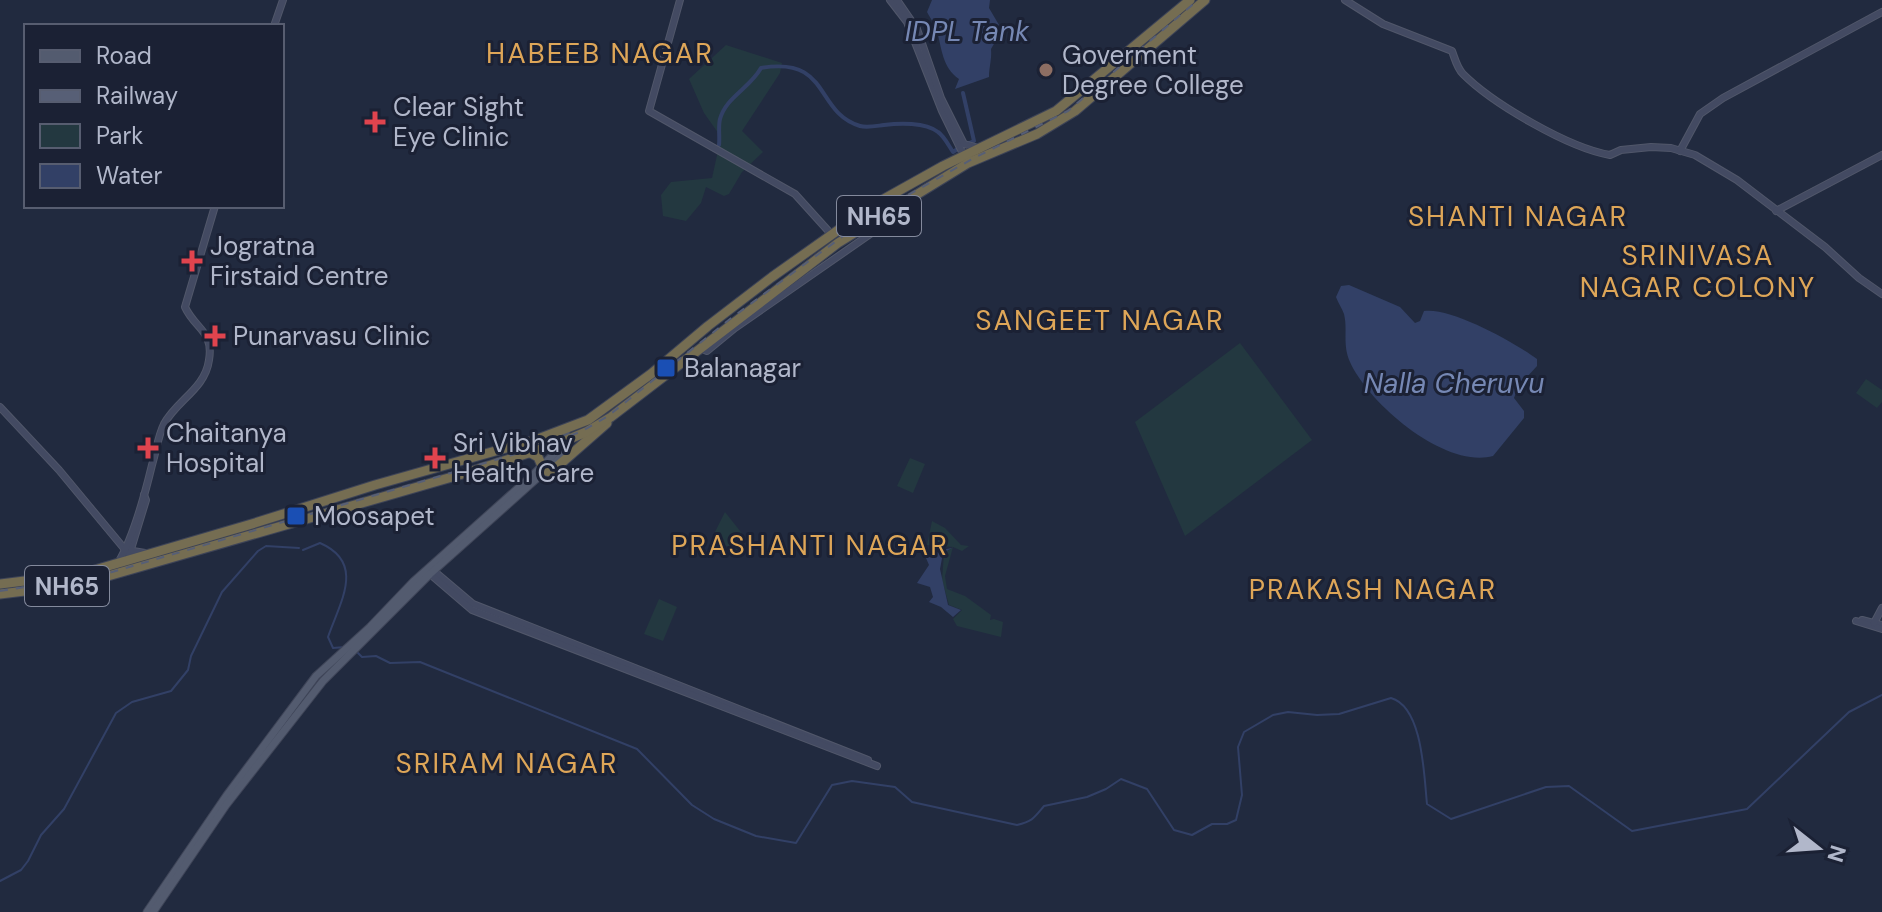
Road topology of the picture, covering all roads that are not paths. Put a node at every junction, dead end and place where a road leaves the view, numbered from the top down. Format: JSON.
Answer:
{"nodes":[{"id":1,"x":282,"y":0,"type":"edge"},
{"id":2,"x":680,"y":0,"type":"edge"},
{"id":3,"x":890,"y":0,"type":"edge"},
{"id":4,"x":897,"y":0,"type":"edge"},
{"id":5,"x":1190,"y":0,"type":"edge"},
{"id":6,"x":1205,"y":0,"type":"edge"},
{"id":7,"x":1345,"y":0,"type":"edge"},
{"id":8,"x":1882,"y":12,"type":"edge"},
{"id":9,"x":275,"y":24,"type":"edge"},
{"id":10,"x":1143,"y":46,"type":"junction"},
{"id":11,"x":954,"y":131,"type":"junction"},
{"id":12,"x":964,"y":151,"type":"junction"},
{"id":13,"x":1680,"y":151,"type":"junction"},
{"id":14,"x":1882,"y":155,"type":"edge"},
{"id":15,"x":909,"y":198,"type":"junction"},
{"id":16,"x":214,"y":208,"type":"edge"},
{"id":17,"x":1776,"y":211,"type":"junction"},
{"id":18,"x":832,"y":235,"type":"junction"},
{"id":19,"x":777,"y":273,"type":"junction"},
{"id":20,"x":784,"y":283,"type":"junction"},
{"id":21,"x":1882,"y":294,"type":"edge"},
{"id":22,"x":700,"y":348,"type":"junction"},
{"id":23,"x":0,"y":410,"type":"edge"},
{"id":24,"x":611,"y":417,"type":"junction"},
{"id":25,"x":563,"y":436,"type":"junction"},
{"id":26,"x":528,"y":452,"type":"junction"},
{"id":27,"x":451,"y":465,"type":"junction"},
{"id":28,"x":544,"y":468,"type":"junction"},
{"id":29,"x":454,"y":477,"type":"junction"},
{"id":30,"x":144,"y":495,"type":"junction"},
{"id":31,"x":172,"y":552,"type":"junction"},
{"id":32,"x":146,"y":554,"type":"junction"},
{"id":33,"x":125,"y":556,"type":"junction"},
{"id":34,"x":432,"y":572,"type":"junction"},
{"id":35,"x":0,"y":584,"type":"edge"},
{"id":36,"x":0,"y":594,"type":"edge"},
{"id":37,"x":1882,"y":608,"type":"edge"},
{"id":38,"x":1874,"y":623,"type":"junction"},
{"id":39,"x":1882,"y":627,"type":"edge"},
{"id":40,"x":357,"y":643,"type":"junction"},
{"id":41,"x":150,"y":912,"type":"edge"}],
"edges":[{"from":1,"to":9,"type":"street"},
{"from":2,"to":18,"type":"street"},
{"from":3,"to":11,"type":"street"},
{"from":4,"to":11,"type":"street"},
{"from":5,"to":10,"type":"highway","number":"NH65"},
{"from":6,"to":10,"type":"highway","number":"NH65"},
{"from":7,"to":13,"type":"street"},
{"from":8,"to":13,"type":"street"},
{"from":10,"to":12,"type":"highway","number":"NH65"},
{"from":10,"to":15,"type":"highway","number":"NH65"},
{"from":11,"to":12,"type":"street"},
{"from":12,"to":18,"type":"highway","number":"NH65"},
{"from":13,"to":17,"type":"street"},
{"from":14,"to":17,"type":"street"},
{"from":15,"to":20,"type":"highway","number":"NH65"},
{"from":15,"to":22,"type":"street"},
{"from":16,"to":30,"type":"street"},
{"from":17,"to":21,"type":"street"},
{"from":18,"to":19,"type":"highway","number":"NH65"},
{"from":19,"to":20,"type":"highway"},
{"from":19,"to":25,"type":"highway","number":"NH65"},
{"from":20,"to":22,"type":"highway","number":"NH65"},
{"from":22,"to":24,"type":"highway","number":"NH65"},
{"from":23,"to":33,"type":"street"},
{"from":24,"to":25,"type":"highway","number":"NH65"},
{"from":24,"to":28,"type":"highway"},
{"from":25,"to":26,"type":"highway","number":"NH65"},
{"from":25,"to":27,"type":"highway","number":"NH65"},
{"from":25,"to":28,"type":"main road"},
{"from":26,"to":28,"type":"highway"},
{"from":26,"to":29,"type":"highway","number":"NH65"},
{"from":27,"to":29,"type":"highway"},
{"from":27,"to":31,"type":"highway","number":"NH65"},
{"from":28,"to":34,"type":"main road"},
{"from":28,"to":40,"type":"main road"},
{"from":29,"to":31,"type":"highway","number":"NH65"},
{"from":30,"to":32,"type":"street"},
{"from":30,"to":33,"type":"street"},
{"from":31,"to":32,"type":"highway","number":"NH65"},
{"from":31,"to":33,"type":"highway","number":"NH65"},
{"from":32,"to":33,"type":"highway","number":"NH65"},
{"from":33,"to":35,"type":"highway","number":"NH65"},
{"from":33,"to":36,"type":"highway","number":"NH65"},
{"from":34,"to":34,"type":"street"},
{"from":34,"to":40,"type":"main road"},
{"from":37,"to":38,"type":"street"},
{"from":38,"to":39,"type":"street"},
{"from":38,"to":39,"type":"street"},
{"from":40,"to":41,"type":"main road"}]}
